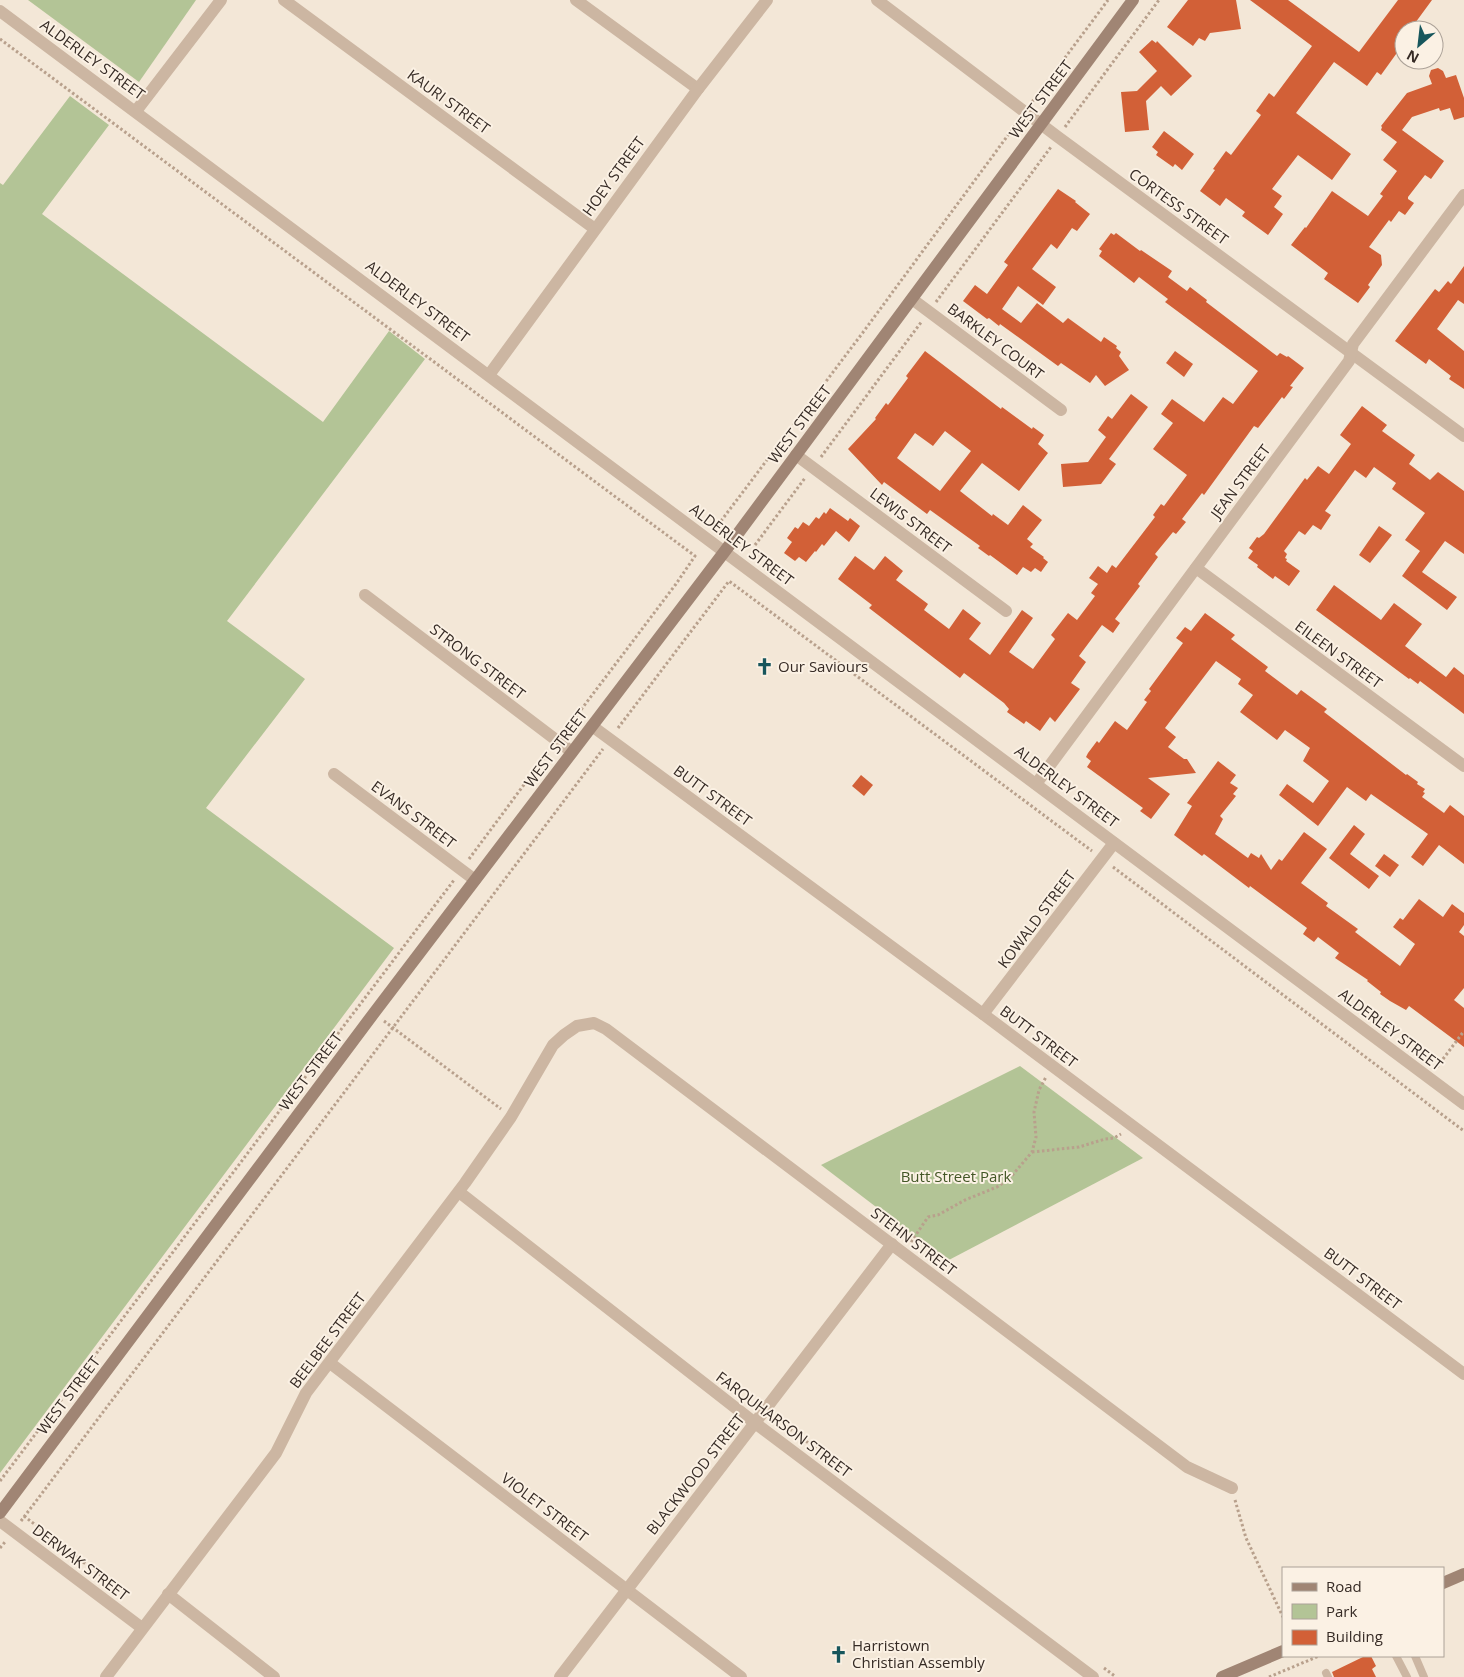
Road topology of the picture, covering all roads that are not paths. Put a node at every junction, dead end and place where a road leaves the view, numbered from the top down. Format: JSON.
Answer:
{"nodes":[{"id":1,"x":220,"y":0,"type":"edge"},
{"id":2,"x":284,"y":0,"type":"edge"},
{"id":3,"x":576,"y":0,"type":"edge"},
{"id":4,"x":767,"y":0,"type":"edge"},
{"id":5,"x":877,"y":0,"type":"edge"},
{"id":6,"x":1133,"y":0,"type":"edge"},
{"id":7,"x":0,"y":11,"type":"edge"},
{"id":8,"x":698,"y":89,"type":"junction"},
{"id":9,"x":136,"y":111,"type":"junction"},
{"id":10,"x":1041,"y":124,"type":"junction"},
{"id":11,"x":1464,"y":195,"type":"edge"},
{"id":12,"x":595,"y":229,"type":"junction"},
{"id":13,"x":912,"y":299,"type":"junction"},
{"id":14,"x":1351,"y":353,"type":"junction"},
{"id":15,"x":489,"y":375,"type":"junction"},
{"id":16,"x":1061,"y":410,"type":"dead end"},
{"id":17,"x":1464,"y":436,"type":"edge"},
{"id":18,"x":796,"y":455,"type":"junction"},
{"id":19,"x":725,"y":551,"type":"junction"},
{"id":20,"x":1196,"y":568,"type":"junction"},
{"id":21,"x":365,"y":595,"type":"dead end"},
{"id":22,"x":1006,"y":611,"type":"dead end"},
{"id":23,"x":592,"y":726,"type":"junction"},
{"id":24,"x":572,"y":752,"type":"junction"},
{"id":25,"x":1464,"y":766,"type":"edge"},
{"id":26,"x":334,"y":774,"type":"dead end"},
{"id":27,"x":1036,"y":784,"type":"junction"},
{"id":28,"x":1114,"y":843,"type":"junction"},
{"id":29,"x":475,"y":880,"type":"junction"},
{"id":30,"x":983,"y":1014,"type":"junction"},
{"id":31,"x":577,"y":1026,"type":"joint"},
{"id":32,"x":1464,"y":1104,"type":"edge"},
{"id":33,"x":459,"y":1192,"type":"junction"},
{"id":34,"x":892,"y":1244,"type":"junction"},
{"id":35,"x":330,"y":1363,"type":"junction"},
{"id":36,"x":1464,"y":1374,"type":"edge"},
{"id":37,"x":755,"y":1423,"type":"junction"},
{"id":38,"x":1232,"y":1488,"type":"road end"},
{"id":39,"x":0,"y":1513,"type":"edge"},
{"id":40,"x":0,"y":1522,"type":"edge"},
{"id":41,"x":1464,"y":1574,"type":"edge"},
{"id":42,"x":1444,"y":1583,"type":"edge"},
{"id":43,"x":626,"y":1590,"type":"junction"},
{"id":44,"x":168,"y":1594,"type":"junction"},
{"id":45,"x":142,"y":1628,"type":"junction"},
{"id":46,"x":1282,"y":1651,"type":"edge"},
{"id":47,"x":1397,"y":1657,"type":"edge"},
{"id":48,"x":1415,"y":1657,"type":"edge"},
{"id":49,"x":106,"y":1677,"type":"edge"},
{"id":50,"x":274,"y":1677,"type":"edge"},
{"id":51,"x":560,"y":1677,"type":"edge"},
{"id":52,"x":741,"y":1677,"type":"edge"},
{"id":53,"x":1093,"y":1677,"type":"edge"},
{"id":54,"x":1222,"y":1677,"type":"edge"},
{"id":55,"x":1407,"y":1677,"type":"edge"},
{"id":56,"x":1424,"y":1677,"type":"edge"}],
"edges":[{"from":1,"to":9,"type":"street"},
{"from":2,"to":12,"type":"street","name":"KAURI STREET"},
{"from":3,"to":8,"type":"street"},
{"from":4,"to":8,"type":"street","name":"HOEY STREET"},
{"from":5,"to":10,"type":"street","name":"CORTESS STREET"},
{"from":6,"to":10,"type":"main road","name":"WEST STREET"},
{"from":7,"to":9,"type":"street","name":"ALDERLEY STREET"},
{"from":8,"to":12,"type":"street","name":"HOEY STREET"},
{"from":9,"to":15,"type":"street","name":"ALDERLEY STREET"},
{"from":10,"to":13,"type":"main road","name":"WEST STREET"},
{"from":10,"to":14,"type":"street","name":"CORTESS STREET"},
{"from":11,"to":14,"type":"street","name":"JEAN STREET"},
{"from":12,"to":15,"type":"street","name":"HOEY STREET"},
{"from":13,"to":16,"type":"street","name":"BARKLEY COURT"},
{"from":13,"to":18,"type":"main road","name":"WEST STREET"},
{"from":14,"to":17,"type":"street","name":"CORTESS STREET"},
{"from":14,"to":20,"type":"street","name":"JEAN STREET"},
{"from":15,"to":19,"type":"street","name":"ALDERLEY STREET"},
{"from":18,"to":19,"type":"main road","name":"WEST STREET"},
{"from":18,"to":22,"type":"street","name":"LEWIS STREET"},
{"from":19,"to":23,"type":"main road","name":"WEST STREET"},
{"from":19,"to":27,"type":"street","name":"ALDERLEY STREET"},
{"from":20,"to":25,"type":"street","name":"EILEEN STREET"},
{"from":20,"to":27,"type":"street","name":"JEAN STREET"},
{"from":21,"to":24,"type":"street","name":"STRONG STREET"},
{"from":23,"to":24,"type":"main road","name":"WEST STREET"},
{"from":23,"to":30,"type":"street","name":"BUTT STREET"},
{"from":24,"to":29,"type":"main road","name":"WEST STREET"},
{"from":26,"to":29,"type":"street","name":"EVANS STREET"},
{"from":27,"to":28,"type":"street","name":"ALDERLEY STREET"},
{"from":28,"to":30,"type":"street","name":"KOWALD STREET"},
{"from":28,"to":32,"type":"street","name":"ALDERLEY STREET"},
{"from":29,"to":39,"type":"main road","name":"WEST STREET"},
{"from":30,"to":36,"type":"street","name":"BUTT STREET"},
{"from":31,"to":33,"type":"street","name":"BEELBEE STREET"},
{"from":31,"to":34,"type":"street","name":"STEHN STREET"},
{"from":33,"to":35,"type":"street","name":"BEELBEE STREET"},
{"from":33,"to":37,"type":"street","name":"FARQUHARSON STREET"},
{"from":34,"to":37,"type":"street","name":"BLACKWOOD STREET"},
{"from":34,"to":38,"type":"street","name":"STEHN STREET"},
{"from":35,"to":43,"type":"street","name":"VIOLET STREET"},
{"from":35,"to":44,"type":"street","name":"BEELBEE STREET"},
{"from":37,"to":43,"type":"street","name":"BLACKWOOD STREET"},
{"from":37,"to":53,"type":"street","name":"FARQUHARSON STREET"},
{"from":40,"to":45,"type":"street","name":"DERWAK STREET"},
{"from":41,"to":42,"type":"main road"},
{"from":43,"to":51,"type":"street","name":"BLACKWOOD STREET"},
{"from":43,"to":52,"type":"street","name":"VIOLET STREET"},
{"from":44,"to":45,"type":"street","name":"BEELBEE STREET"},
{"from":44,"to":50,"type":"street"},
{"from":45,"to":49,"type":"street","name":"BEELBEE STREET"},
{"from":46,"to":54,"type":"main road"},
{"from":47,"to":55,"type":"lane"},
{"from":48,"to":56,"type":"lane"}]}
